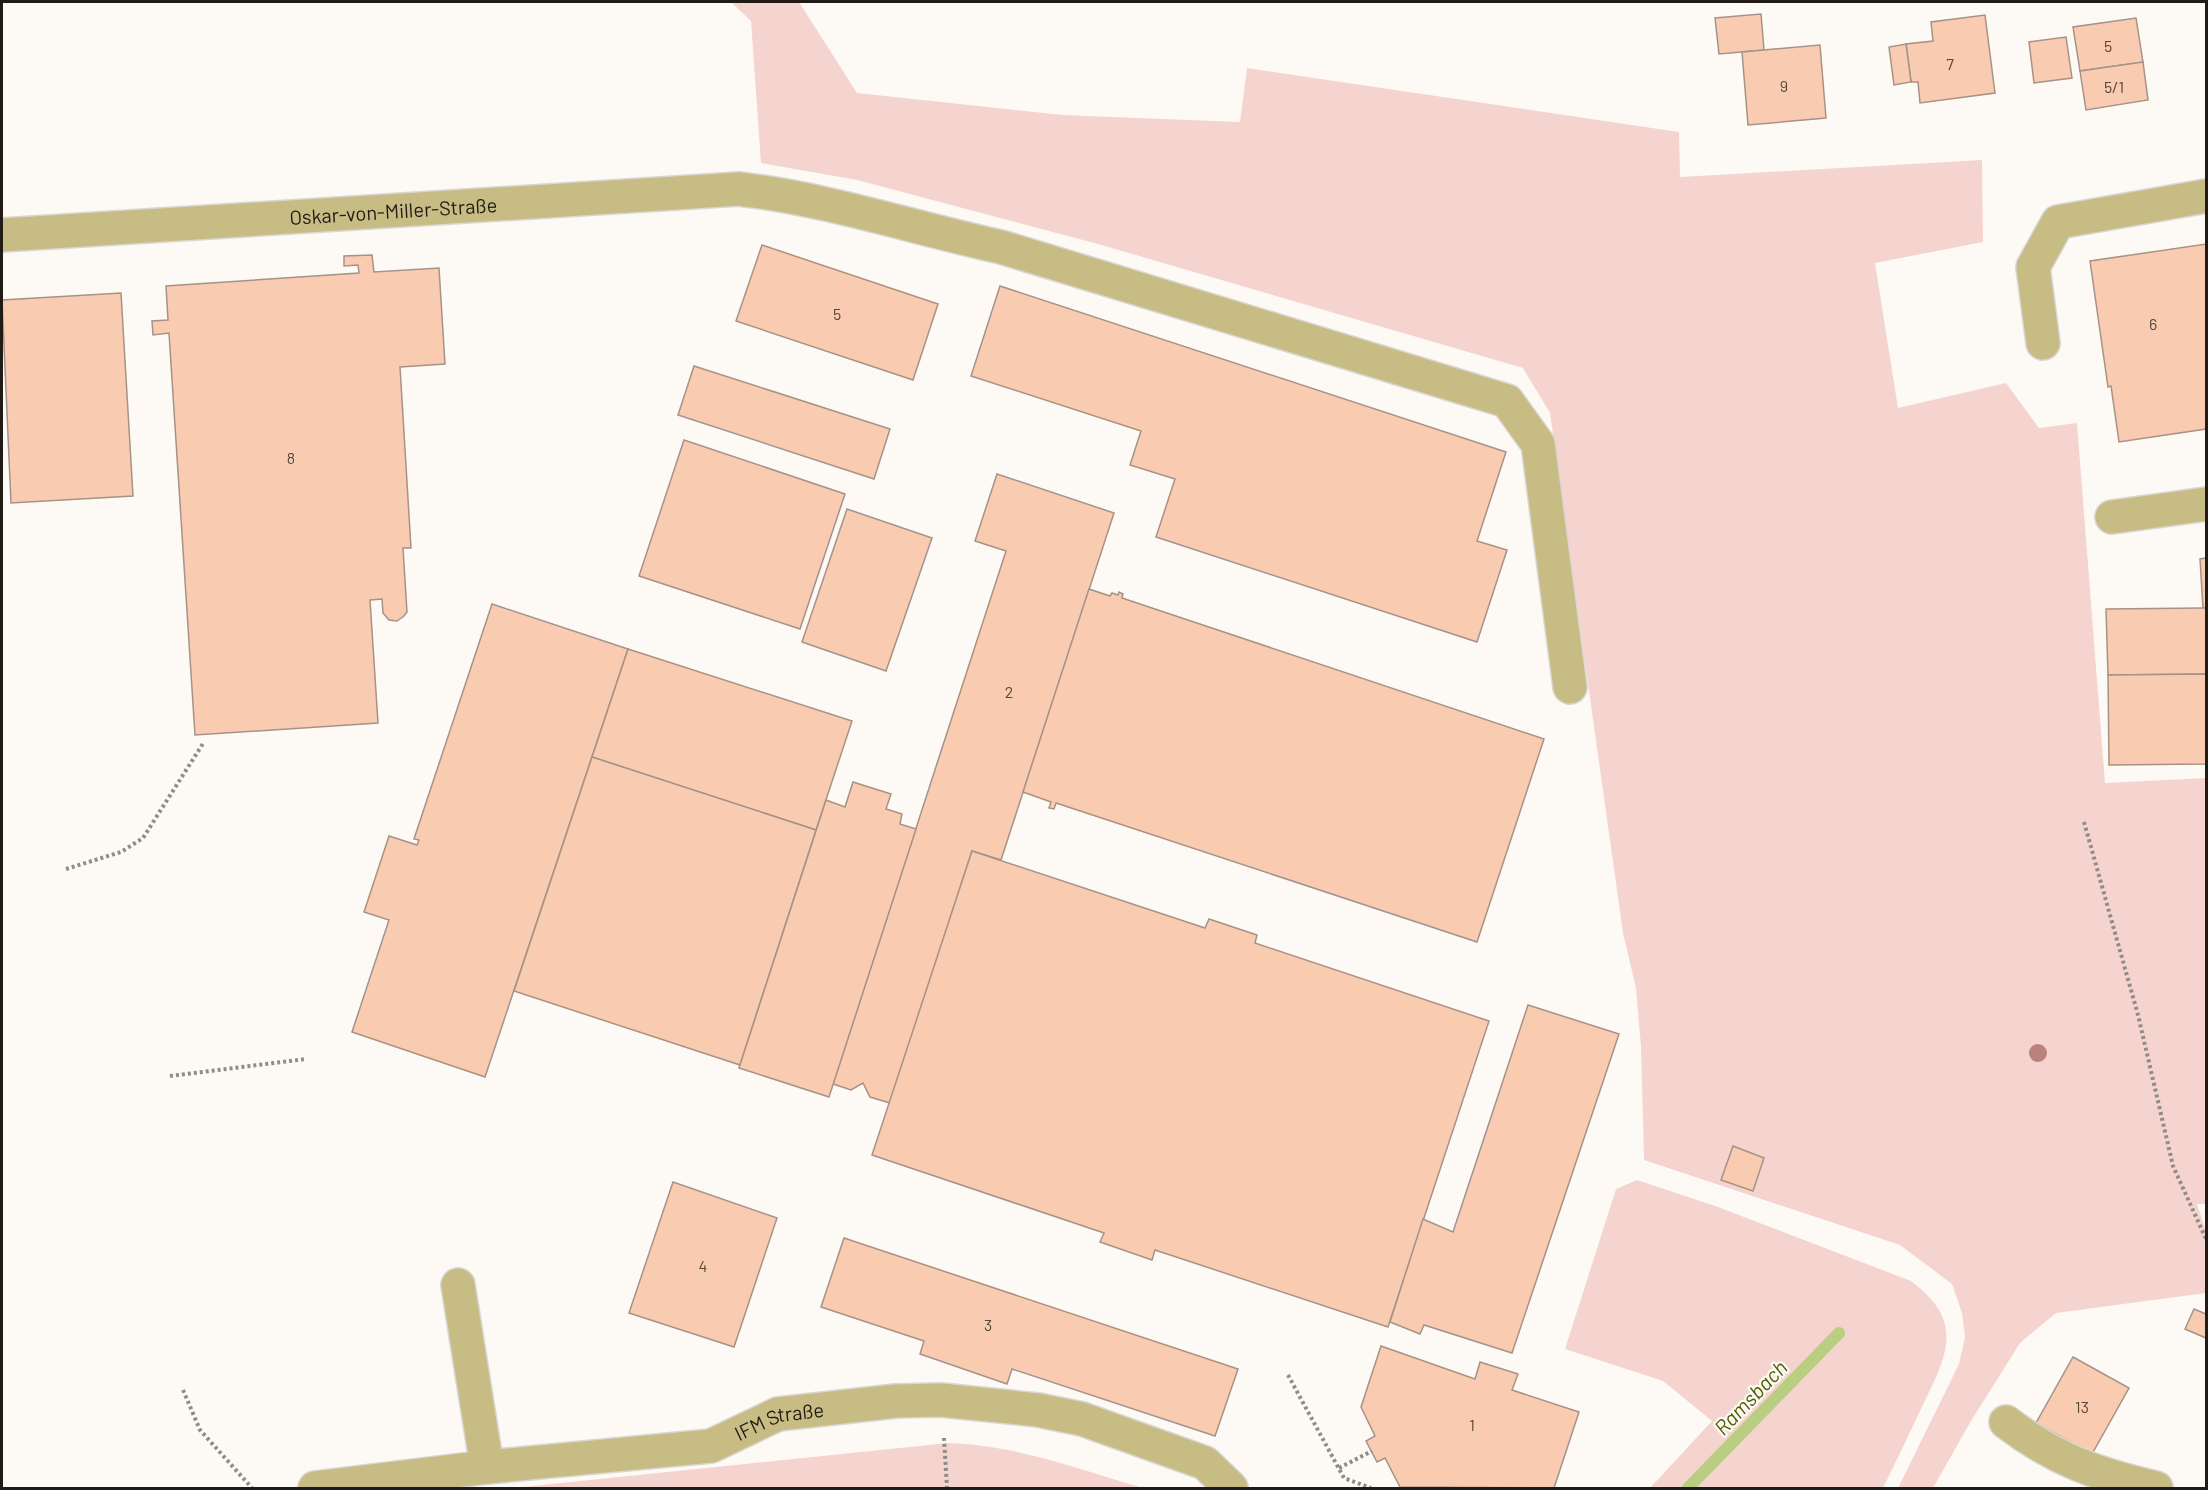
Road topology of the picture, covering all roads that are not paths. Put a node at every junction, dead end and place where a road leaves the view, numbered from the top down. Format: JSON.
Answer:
{"nodes":[{"id":1,"x":2206,"y":196,"type":"edge"},
{"id":2,"x":2,"y":235,"type":"edge"},
{"id":3,"x":2043,"y":344,"type":"dead end"},
{"id":4,"x":2206,"y":504,"type":"edge"},
{"id":5,"x":2112,"y":518,"type":"dead end"},
{"id":6,"x":1570,"y":687,"type":"dead end"},
{"id":7,"x":458,"y":1285,"type":"dead end"},
{"id":8,"x":2006,"y":1422,"type":"dead end"},
{"id":9,"x":487,"y":1467,"type":"junction"},
{"id":10,"x":315,"y":1488,"type":"edge"},
{"id":11,"x":1231,"y":1488,"type":"edge"},
{"id":12,"x":2156,"y":1488,"type":"edge"}],
"edges":[{"from":1,"to":3,"type":"street"},
{"from":2,"to":6,"type":"street","name":"Oskar-von-Miller-Straße"},
{"from":4,"to":5,"type":"street"},
{"from":7,"to":9,"type":"street"},
{"from":8,"to":12,"type":"street"},
{"from":9,"to":10,"type":"street","name":"IFM Straße"},
{"from":9,"to":11,"type":"street","name":"IFM Straße"}]}
